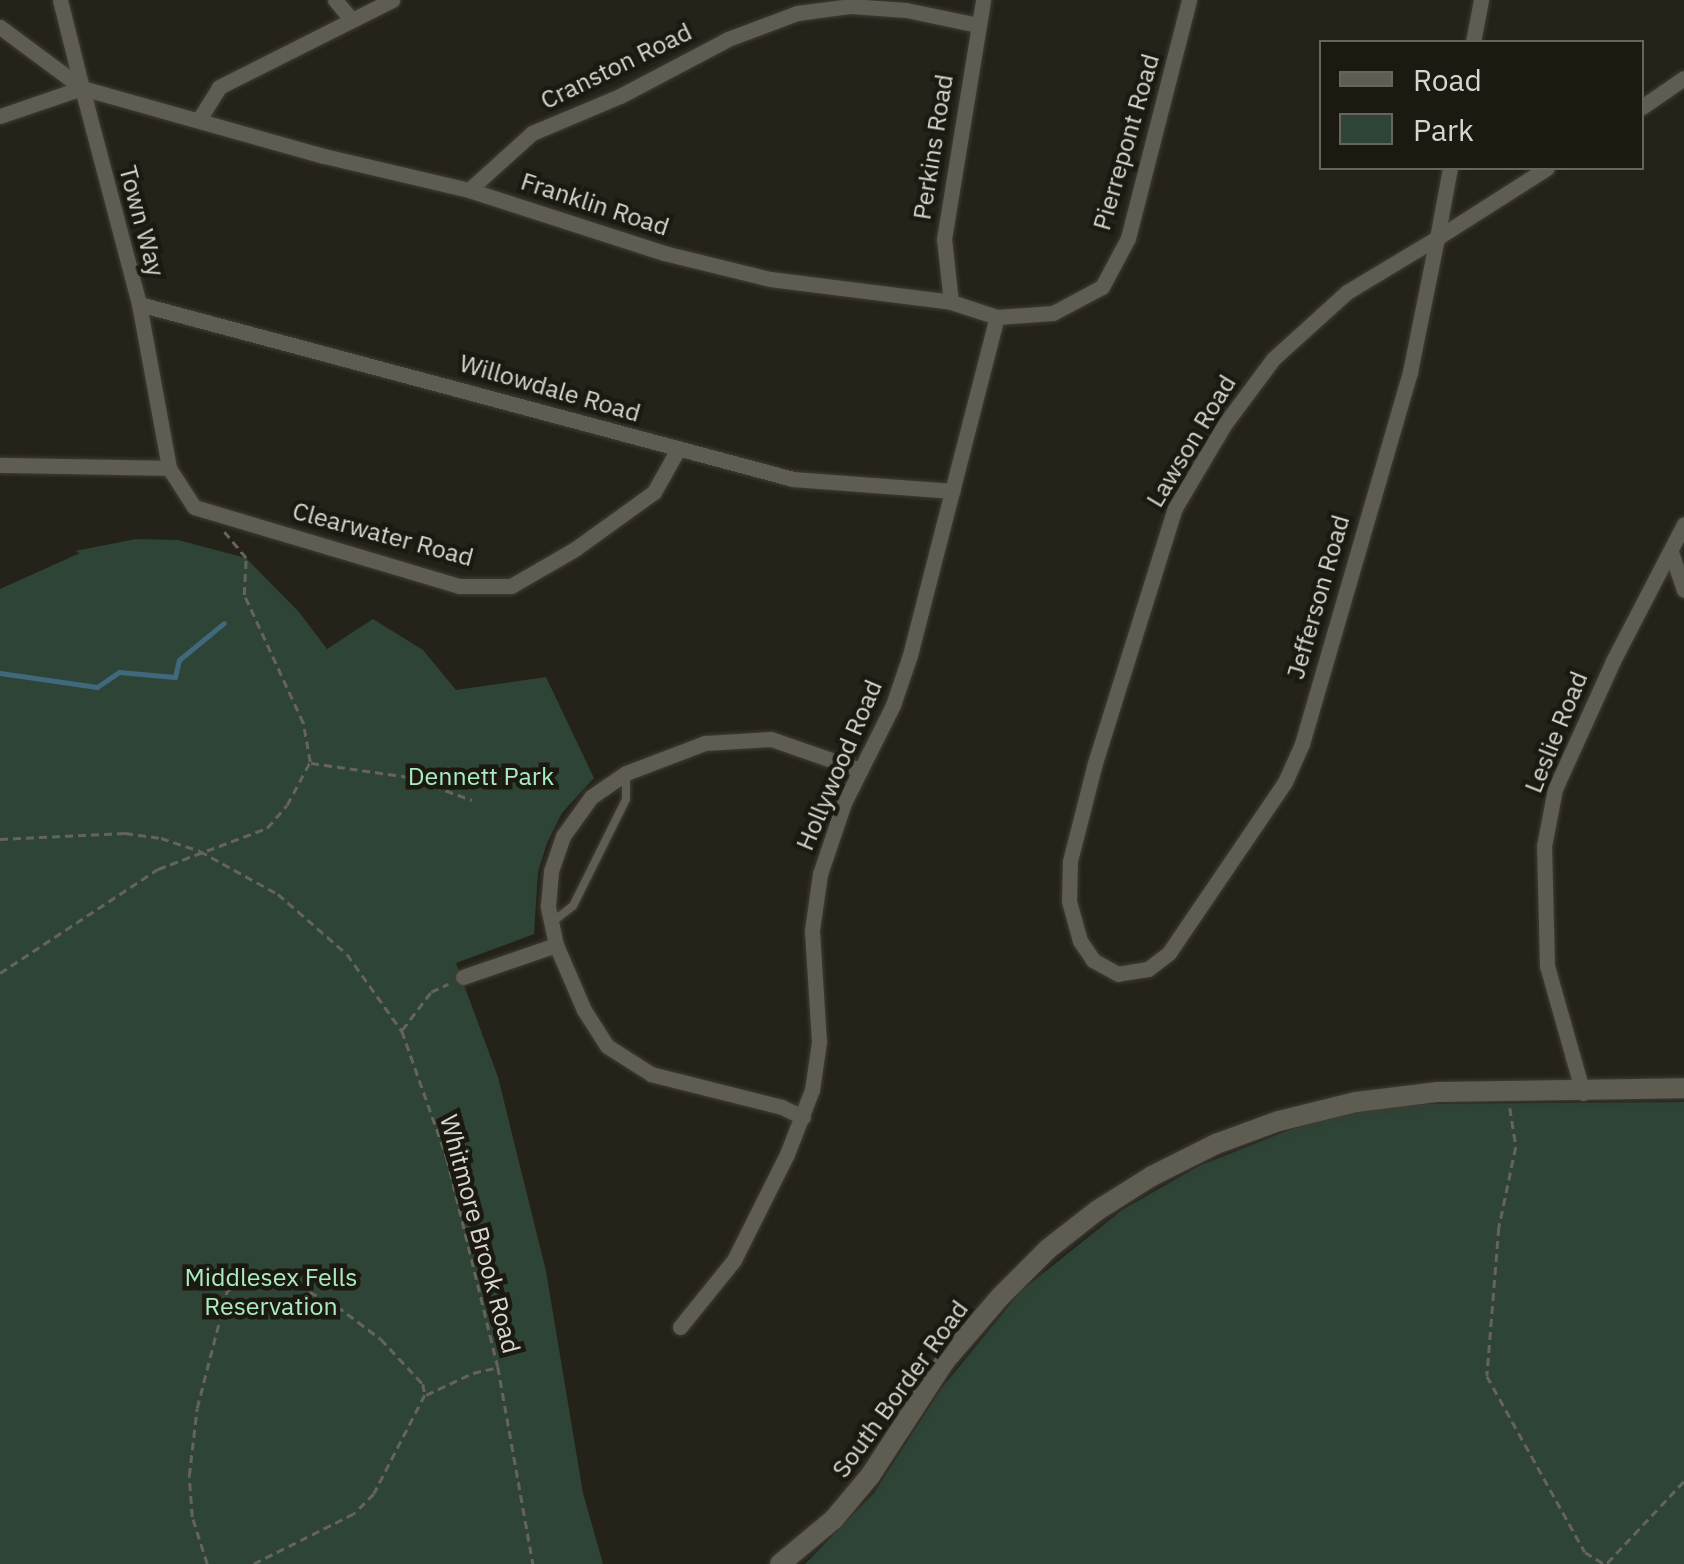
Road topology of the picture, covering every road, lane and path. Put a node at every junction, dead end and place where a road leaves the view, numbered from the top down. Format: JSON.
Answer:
{"nodes":[{"id":1,"x":60,"y":0,"type":"edge"},
{"id":2,"x":335,"y":0,"type":"edge"},
{"id":3,"x":392,"y":0,"type":"edge"},
{"id":4,"x":984,"y":0,"type":"edge"},
{"id":5,"x":1189,"y":0,"type":"edge"},
{"id":6,"x":1482,"y":0,"type":"edge"},
{"id":7,"x":352,"y":20,"type":"junction"},
{"id":8,"x":978,"y":25,"type":"junction"},
{"id":9,"x":0,"y":27,"type":"edge"},
{"id":10,"x":1474,"y":40,"type":"edge"},
{"id":11,"x":1684,"y":78,"type":"edge"},
{"id":12,"x":82,"y":88,"type":"junction"},
{"id":13,"x":1644,"y":106,"type":"edge"},
{"id":14,"x":0,"y":116,"type":"edge"},
{"id":15,"x":200,"y":118,"type":"junction"},
{"id":16,"x":1450,"y":170,"type":"edge"},
{"id":17,"x":1544,"y":170,"type":"edge"},
{"id":18,"x":469,"y":190,"type":"junction"},
{"id":19,"x":1436,"y":238,"type":"junction"},
{"id":20,"x":1096,"y":290,"type":"joint"},
{"id":21,"x":951,"y":302,"type":"junction"},
{"id":22,"x":139,"y":304,"type":"junction"},
{"id":23,"x":997,"y":316,"type":"junction"},
{"id":24,"x":677,"y":451,"type":"junction"},
{"id":25,"x":0,"y":466,"type":"edge"},
{"id":26,"x":169,"y":468,"type":"junction"},
{"id":27,"x":953,"y":491,"type":"junction"},
{"id":28,"x":216,"y":513,"type":"junction"},
{"id":29,"x":1684,"y":524,"type":"edge"},
{"id":30,"x":1671,"y":552,"type":"junction"},
{"id":31,"x":1684,"y":590,"type":"edge"},
{"id":32,"x":310,"y":762,"type":"junction"},
{"id":33,"x":860,"y":770,"type":"junction"},
{"id":34,"x":626,"y":773,"type":"junction"},
{"id":35,"x":472,"y":800,"type":"dead end"},
{"id":36,"x":0,"y":839,"type":"edge"},
{"id":37,"x":200,"y":851,"type":"junction"},
{"id":38,"x":551,"y":922,"type":"junction"},
{"id":39,"x":556,"y":944,"type":"junction"},
{"id":40,"x":0,"y":973,"type":"edge"},
{"id":41,"x":1118,"y":974,"type":"joint"},
{"id":42,"x":463,"y":976,"type":"joint"},
{"id":43,"x":402,"y":1031,"type":"junction"},
{"id":44,"x":1684,"y":1088,"type":"edge"},
{"id":45,"x":1506,"y":1092,"type":"junction"},
{"id":46,"x":1583,"y":1093,"type":"junction"},
{"id":47,"x":803,"y":1116,"type":"junction"},
{"id":48,"x":680,"y":1327,"type":"dead end"},
{"id":49,"x":498,"y":1367,"type":"junction"},
{"id":50,"x":425,"y":1395,"type":"junction"},
{"id":51,"x":1684,"y":1481,"type":"edge"},
{"id":52,"x":207,"y":1564,"type":"edge"},
{"id":53,"x":254,"y":1564,"type":"edge"},
{"id":54,"x":533,"y":1564,"type":"edge"},
{"id":55,"x":780,"y":1564,"type":"edge"},
{"id":56,"x":1605,"y":1564,"type":"edge"}],
"edges":[{"from":1,"to":12,"type":"street","name":"Town Way"},
{"from":2,"to":7,"type":"street"},
{"from":3,"to":7,"type":"street"},
{"from":4,"to":8,"type":"street","name":"Perkins Road"},
{"from":5,"to":20,"type":"street","name":"Pierrepont Road"},
{"from":6,"to":10,"type":"street"},
{"from":7,"to":15,"type":"street"},
{"from":8,"to":18,"type":"street","name":"Cranston Road"},
{"from":8,"to":21,"type":"street","name":"Perkins Road"},
{"from":9,"to":12,"type":"street"},
{"from":11,"to":13,"type":"street"},
{"from":12,"to":14,"type":"street"},
{"from":12,"to":15,"type":"street","name":"Franklin Road"},
{"from":12,"to":22,"type":"street","name":"Town Way"},
{"from":15,"to":18,"type":"street","name":"Franklin Road"},
{"from":16,"to":19,"type":"street","name":"Jefferson Road"},
{"from":17,"to":19,"type":"street","name":"Lawson Road"},
{"from":18,"to":21,"type":"street","name":"Franklin Road"},
{"from":19,"to":41,"type":"street","name":"Jefferson Road"},
{"from":19,"to":41,"type":"street","name":"Lawson Road"},
{"from":20,"to":23,"type":"street","name":"Franklin Road"},
{"from":21,"to":23,"type":"street","name":"Franklin Road"},
{"from":22,"to":24,"type":"street","name":"Willowdale Road"},
{"from":22,"to":26,"type":"street","name":"Town Way"},
{"from":23,"to":27,"type":"street","name":"Hollywood Road"},
{"from":24,"to":27,"type":"street","name":"Willowdale Road"},
{"from":24,"to":28,"type":"street","name":"Clearwater Road"},
{"from":25,"to":26,"type":"street"},
{"from":26,"to":28,"type":"street","name":"Clearwater Road"},
{"from":27,"to":33,"type":"street","name":"Hollywood Road"},
{"from":28,"to":32,"type":"path"},
{"from":29,"to":30,"type":"street","name":"Leslie Road"},
{"from":30,"to":31,"type":"street"},
{"from":30,"to":46,"type":"street","name":"Leslie Road"},
{"from":32,"to":35,"type":"path"},
{"from":32,"to":37,"type":"path"},
{"from":33,"to":34,"type":"street"},
{"from":33,"to":47,"type":"street","name":"Hollywood Road"},
{"from":34,"to":38,"type":"lane"},
{"from":34,"to":38,"type":"street"},
{"from":36,"to":37,"type":"path","name":"Whitmore Brook Road"},
{"from":37,"to":40,"type":"path"},
{"from":37,"to":43,"type":"path","name":"Whitmore Brook Road"},
{"from":38,"to":39,"type":"street"},
{"from":39,"to":42,"type":"street"},
{"from":39,"to":47,"type":"street"},
{"from":42,"to":43,"type":"path"},
{"from":43,"to":49,"type":"path","name":"Whitmore Brook Road"},
{"from":44,"to":46,"type":"main road","name":"South Border Road"},
{"from":45,"to":46,"type":"main road","name":"South Border Road"},
{"from":45,"to":55,"type":"main road","name":"South Border Road"},
{"from":45,"to":56,"type":"path"},
{"from":47,"to":48,"type":"street","name":"Hollywood Road"},
{"from":49,"to":50,"type":"path"},
{"from":49,"to":54,"type":"path","name":"Whitmore Brook Road"},
{"from":50,"to":52,"type":"path"},
{"from":50,"to":53,"type":"path"},
{"from":51,"to":56,"type":"path"}]}
